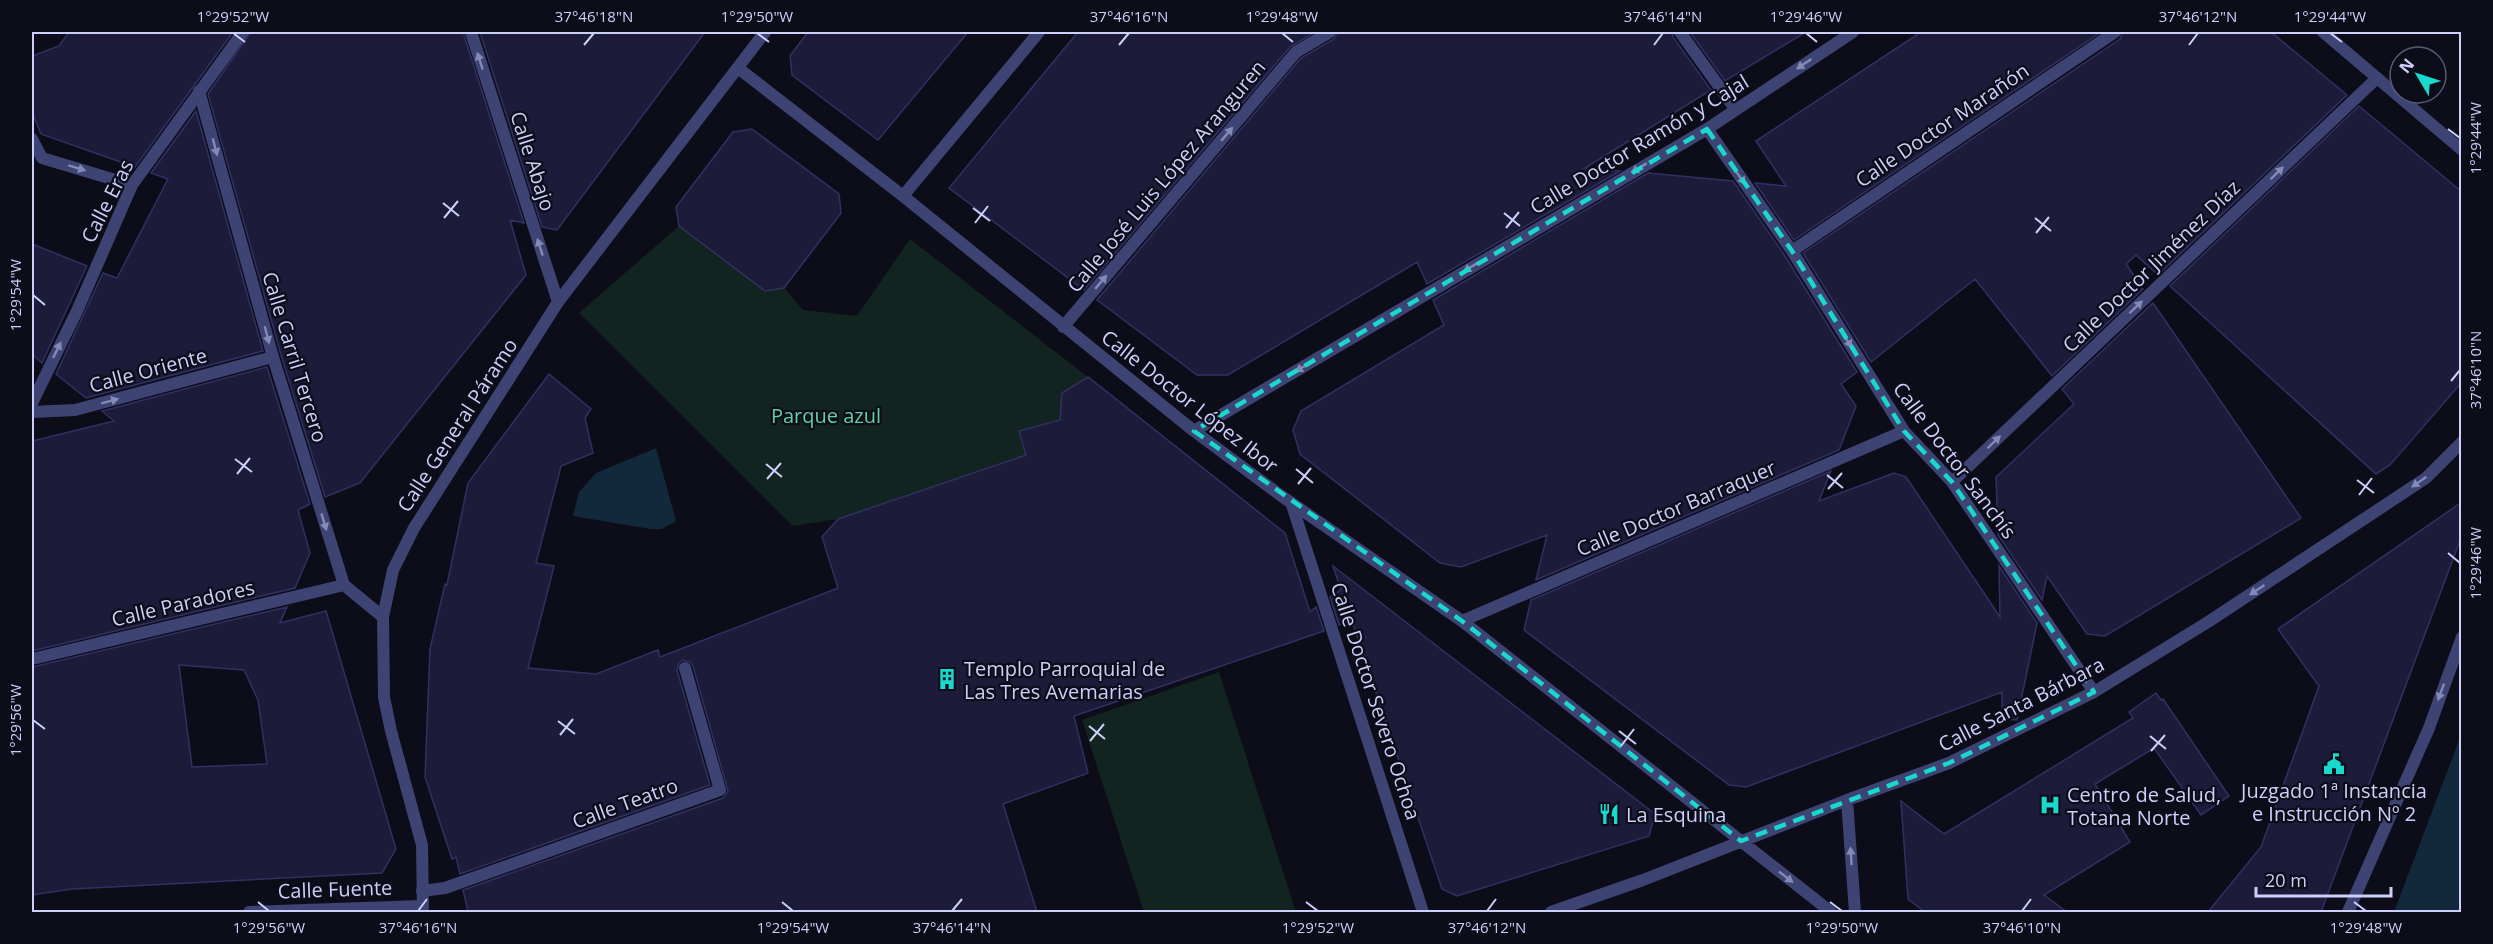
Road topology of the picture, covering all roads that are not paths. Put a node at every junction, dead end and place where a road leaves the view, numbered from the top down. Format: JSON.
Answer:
{"nodes":[{"id":1,"x":243,"y":32,"type":"edge"},
{"id":2,"x":471,"y":32,"type":"edge"},
{"id":3,"x":765,"y":32,"type":"edge"},
{"id":4,"x":1039,"y":32,"type":"edge"},
{"id":5,"x":1330,"y":32,"type":"edge"},
{"id":6,"x":1680,"y":32,"type":"edge"},
{"id":7,"x":1853,"y":32,"type":"edge"},
{"id":8,"x":2115,"y":32,"type":"edge"},
{"id":9,"x":2323,"y":32,"type":"edge"},
{"id":10,"x":738,"y":68,"type":"junction"},
{"id":11,"x":2377,"y":78,"type":"junction"},
{"id":12,"x":199,"y":91,"type":"junction"},
{"id":13,"x":1736,"y":110,"type":"junction"},
{"id":14,"x":1707,"y":129,"type":"junction"},
{"id":15,"x":32,"y":139,"type":"edge"},
{"id":16,"x":2462,"y":150,"type":"edge"},
{"id":17,"x":37,"y":162,"type":"edge"},
{"id":18,"x":132,"y":185,"type":"junction"},
{"id":19,"x":903,"y":196,"type":"junction"},
{"id":20,"x":1792,"y":251,"type":"junction"},
{"id":21,"x":558,"y":302,"type":"junction"},
{"id":22,"x":1063,"y":327,"type":"junction"},
{"id":23,"x":273,"y":357,"type":"junction"},
{"id":24,"x":32,"y":403,"type":"edge"},
{"id":25,"x":32,"y":412,"type":"edge"},
{"id":26,"x":1194,"y":431,"type":"junction"},
{"id":27,"x":1904,"y":431,"type":"junction"},
{"id":28,"x":2462,"y":442,"type":"edge"},
{"id":29,"x":1952,"y":482,"type":"junction"},
{"id":30,"x":1291,"y":502,"type":"junction"},
{"id":31,"x":344,"y":585,"type":"junction"},
{"id":32,"x":383,"y":616,"type":"junction"},
{"id":33,"x":1462,"y":621,"type":"junction"},
{"id":34,"x":2462,"y":637,"type":"edge"},
{"id":35,"x":32,"y":659,"type":"edge"},
{"id":36,"x":685,"y":668,"type":"dead end"},
{"id":37,"x":2094,"y":692,"type":"junction"},
{"id":38,"x":1847,"y":800,"type":"junction"},
{"id":39,"x":1741,"y":841,"type":"junction"},
{"id":40,"x":422,"y":891,"type":"junction"},
{"id":41,"x":422,"y":909,"type":"edge"},
{"id":42,"x":249,"y":912,"type":"edge"},
{"id":43,"x":1423,"y":912,"type":"edge"},
{"id":44,"x":1551,"y":912,"type":"edge"},
{"id":45,"x":1831,"y":912,"type":"edge"},
{"id":46,"x":1855,"y":912,"type":"edge"},
{"id":47,"x":2348,"y":912,"type":"edge"}],
"edges":[{"from":1,"to":12,"type":"street","name":"Calle Eras"},
{"from":21,"to":2,"type":"street","name":"Calle Abajo","one_way":true},
{"from":3,"to":10,"type":"street","name":"Calle General Páramo"},
{"from":4,"to":19,"type":"street"},
{"from":22,"to":5,"type":"street","name":"Calle José Luis López Aranguren","one_way":true},
{"from":6,"to":13,"type":"street"},
{"from":7,"to":13,"type":"street","name":"Calle Doctor Ramón y Cajal","one_way":true},
{"from":8,"to":20,"type":"street","name":"Calle Doctor Marañón"},
{"from":9,"to":11,"type":"street"},
{"from":10,"to":19,"type":"street","name":"Calle Doctor López Ibor"},
{"from":10,"to":21,"type":"street","name":"Calle General Páramo"},
{"from":11,"to":16,"type":"street"},
{"from":29,"to":11,"type":"street","name":"Calle Doctor Jiménez Díaz","one_way":true},
{"from":12,"to":18,"type":"street","name":"Calle Eras"},
{"from":12,"to":23,"type":"street","name":"Calle Carril Tercero","one_way":true},
{"from":13,"to":14,"type":"street","name":"Calle Doctor Ramón y Cajal"},
{"from":14,"to":20,"type":"street","name":"Calle Doctor Sanchís","one_way":true},
{"from":14,"to":26,"type":"street","name":"Calle Doctor Ramón y Cajal","one_way":true},
{"from":15,"to":17,"type":"street"},
{"from":17,"to":18,"type":"street","one_way":true},
{"from":24,"to":18,"type":"street","name":"Calle Eras","one_way":true},
{"from":19,"to":22,"type":"street","name":"Calle Doctor López Ibor"},
{"from":20,"to":27,"type":"street","name":"Calle Doctor Sanchís","one_way":true},
{"from":21,"to":32,"type":"street","name":"Calle General Páramo"},
{"from":22,"to":26,"type":"street","name":"Calle Doctor López Ibor"},
{"from":25,"to":23,"type":"street","name":"Calle Oriente","one_way":true},
{"from":23,"to":31,"type":"street","name":"Calle Carril Tercero","one_way":true},
{"from":26,"to":30,"type":"street","name":"Calle Doctor López Ibor"},
{"from":27,"to":29,"type":"street","name":"Calle Doctor Sanchís"},
{"from":27,"to":33,"type":"street","name":"Calle Doctor Barraquer"},
{"from":28,"to":37,"type":"street","name":"Calle Santa Bárbara","one_way":true},
{"from":29,"to":37,"type":"street","name":"Calle Doctor Sanchís"},
{"from":30,"to":33,"type":"street","name":"Calle Doctor López Ibor"},
{"from":30,"to":43,"type":"street","name":"Calle Doctor Severo Ochoa"},
{"from":31,"to":32,"type":"street"},
{"from":31,"to":35,"type":"street","name":"Calle Paradores"},
{"from":32,"to":40,"type":"street","name":"Calle General Páramo"},
{"from":33,"to":39,"type":"street","name":"Calle Doctor López Ibor"},
{"from":34,"to":47,"type":"street","one_way":true},
{"from":36,"to":40,"type":"street","name":"Calle Teatro"},
{"from":37,"to":38,"type":"street","name":"Calle Santa Bárbara"},
{"from":38,"to":39,"type":"street","name":"Calle Santa Bárbara"},
{"from":46,"to":38,"type":"street","one_way":true},
{"from":39,"to":44,"type":"street","name":"Calle Santa Bárbara"},
{"from":39,"to":45,"type":"street","name":"Calle Doctor López Ibor","one_way":true},
{"from":40,"to":41,"type":"street","name":"Calle General Páramo"},
{"from":41,"to":42,"type":"street","name":"Calle Fuente"}]}
